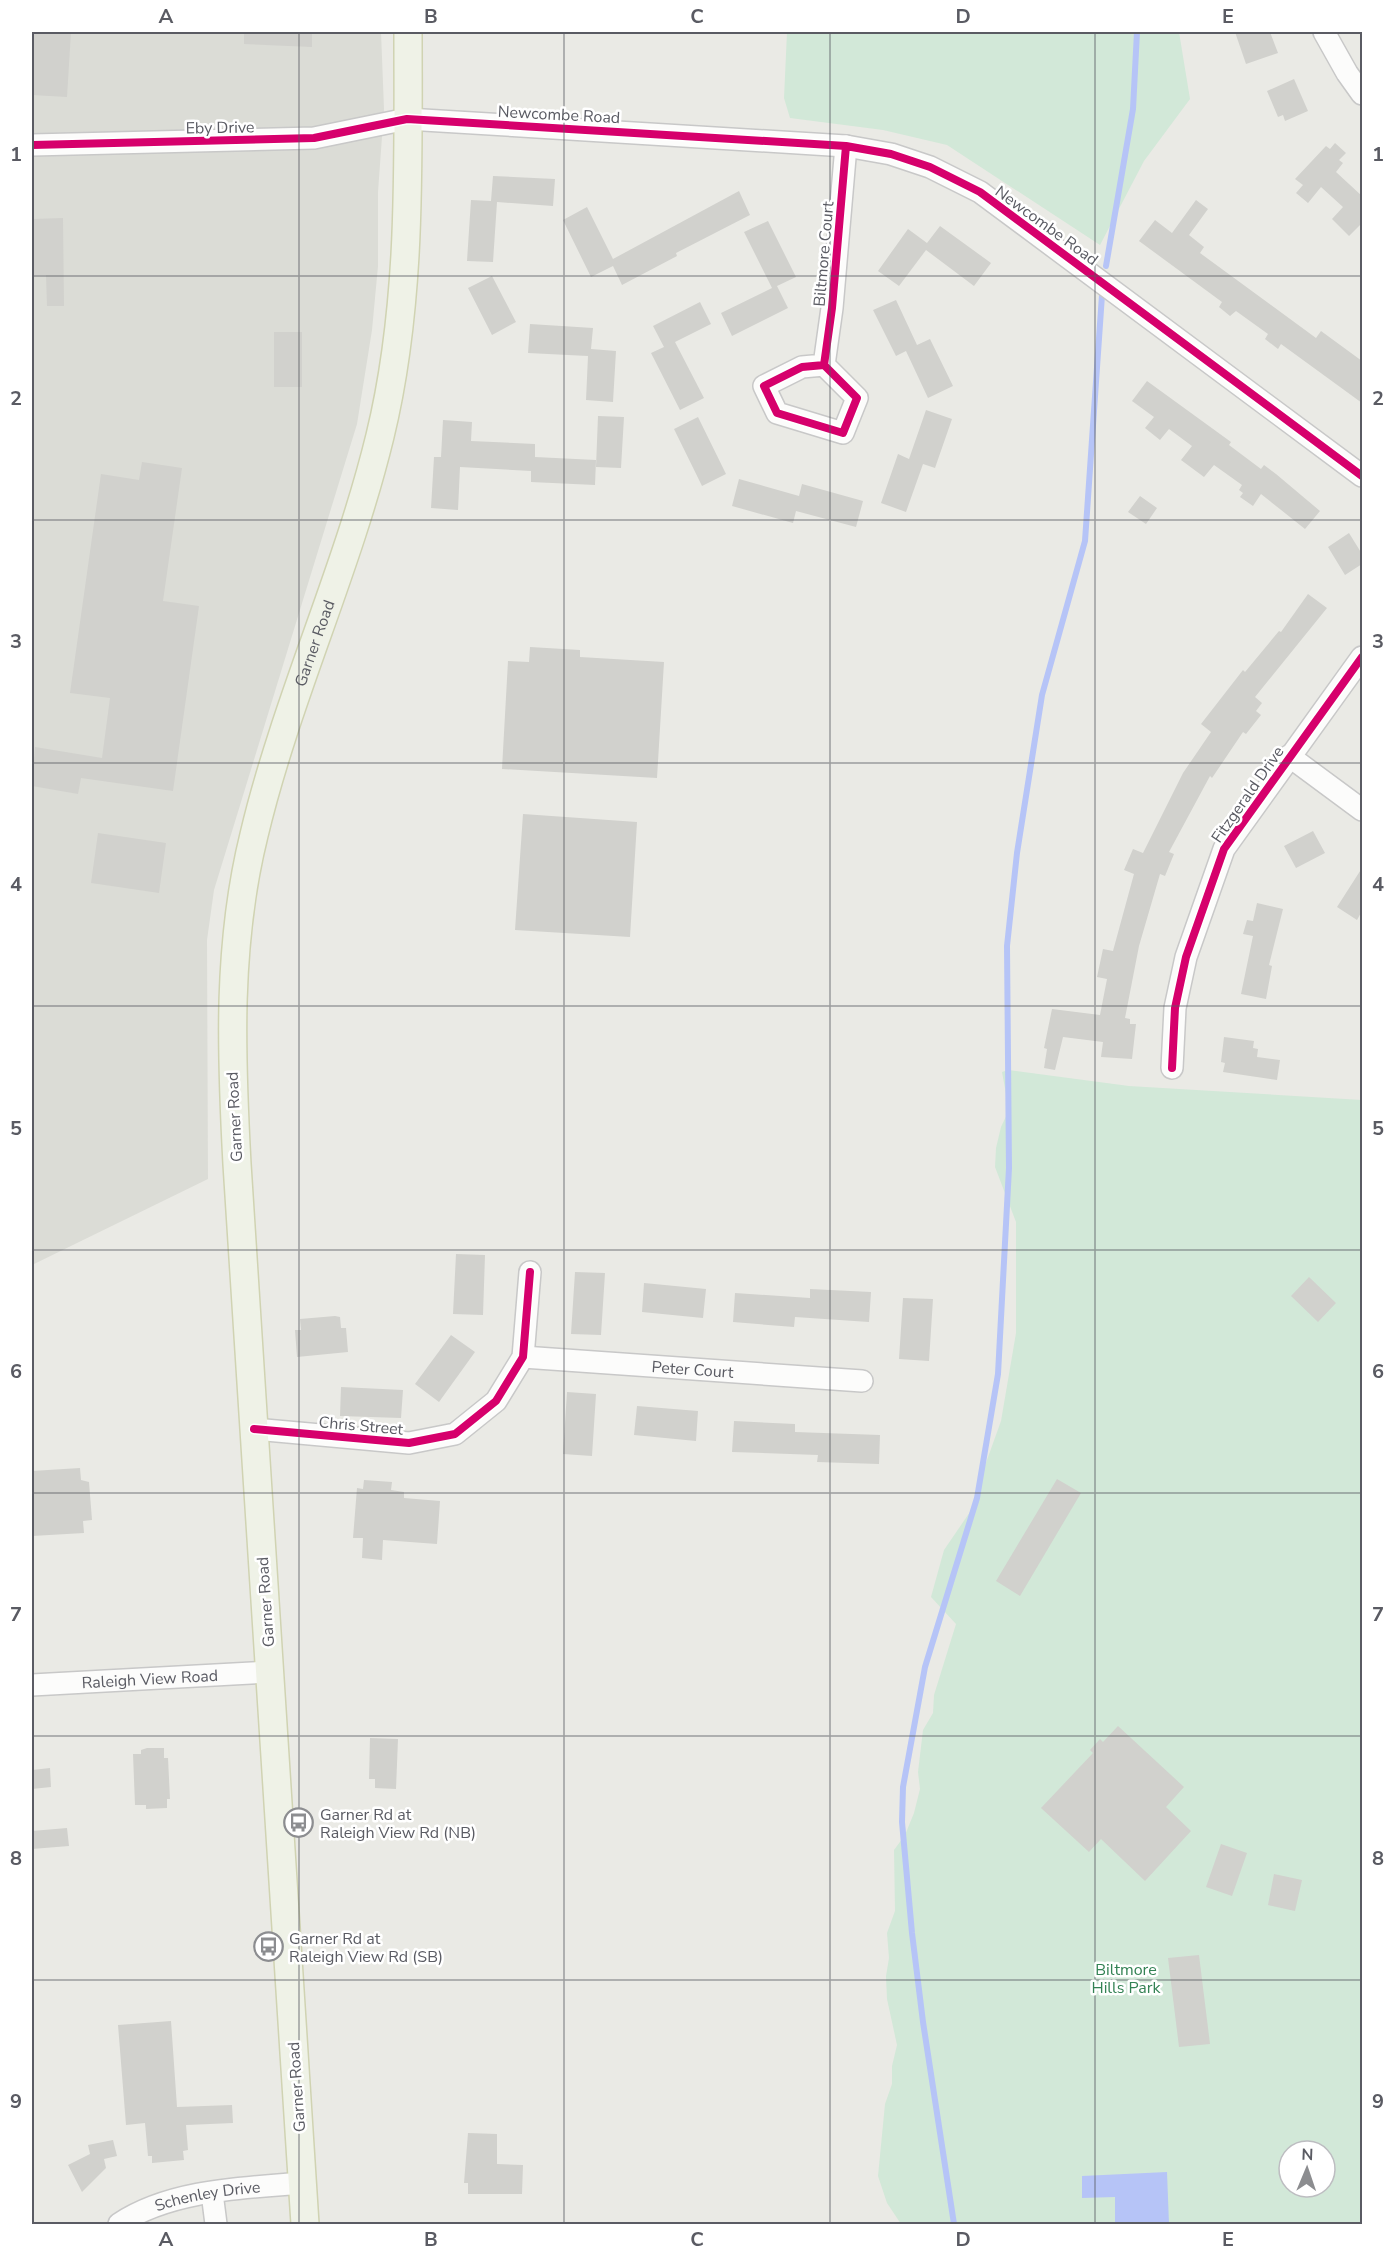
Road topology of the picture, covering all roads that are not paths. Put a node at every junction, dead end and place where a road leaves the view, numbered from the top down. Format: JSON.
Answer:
{"nodes":[{"id":1,"x":408,"y":32,"type":"edge"},
{"id":2,"x":1324,"y":32,"type":"edge"},
{"id":3,"x":1362,"y":94,"type":"edge"},
{"id":4,"x":407,"y":119,"type":"junction"},
{"id":5,"x":32,"y":145,"type":"edge"},
{"id":6,"x":846,"y":146,"type":"junction"},
{"id":7,"x":824,"y":364,"type":"dead end"},
{"id":8,"x":1362,"y":476,"type":"edge"},
{"id":9,"x":1362,"y":657,"type":"edge"},
{"id":10,"x":1289,"y":756,"type":"junction"},
{"id":11,"x":1362,"y":810,"type":"edge"},
{"id":12,"x":1172,"y":1068,"type":"dead end"},
{"id":13,"x":530,"y":1272,"type":"dead end"},
{"id":14,"x":523,"y":1357,"type":"junction"},
{"id":15,"x":862,"y":1381,"type":"dead end"},
{"id":16,"x":254,"y":1429,"type":"junction"},
{"id":17,"x":269,"y":1672,"type":"junction"},
{"id":18,"x":32,"y":1685,"type":"edge"},
{"id":19,"x":303,"y":2183,"type":"junction"},
{"id":20,"x":212,"y":2193,"type":"junction"},
{"id":21,"x":119,"y":2224,"type":"edge"},
{"id":22,"x":216,"y":2224,"type":"edge"},
{"id":23,"x":305,"y":2224,"type":"edge"}],
"edges":[{"from":1,"to":4,"type":"main road","name":"Garner Road"},
{"from":2,"to":3,"type":"street"},
{"from":4,"to":5,"type":"street","name":"Eby Drive"},
{"from":4,"to":6,"type":"street","name":"Newcombe Road"},
{"from":4,"to":16,"type":"main road","name":"Garner Road"},
{"from":6,"to":7,"type":"street","name":"Biltmore Court"},
{"from":6,"to":8,"type":"street","name":"Newcombe Road"},
{"from":9,"to":10,"type":"street","name":"Fitzgerald Drive"},
{"from":10,"to":11,"type":"street"},
{"from":10,"to":12,"type":"street","name":"Fitzgerald Drive"},
{"from":13,"to":14,"type":"street","name":"Chris Street"},
{"from":14,"to":15,"type":"street","name":"Peter Court"},
{"from":14,"to":16,"type":"street","name":"Chris Street"},
{"from":16,"to":17,"type":"main road","name":"Garner Road"},
{"from":17,"to":18,"type":"street","name":"Raleigh View Road"},
{"from":17,"to":19,"type":"main road","name":"Garner Road"},
{"from":19,"to":20,"type":"street","name":"Schenley Drive"},
{"from":19,"to":23,"type":"main road","name":"Garner Road"},
{"from":20,"to":21,"type":"street","name":"Schenley Drive"},
{"from":20,"to":22,"type":"street"}]}
